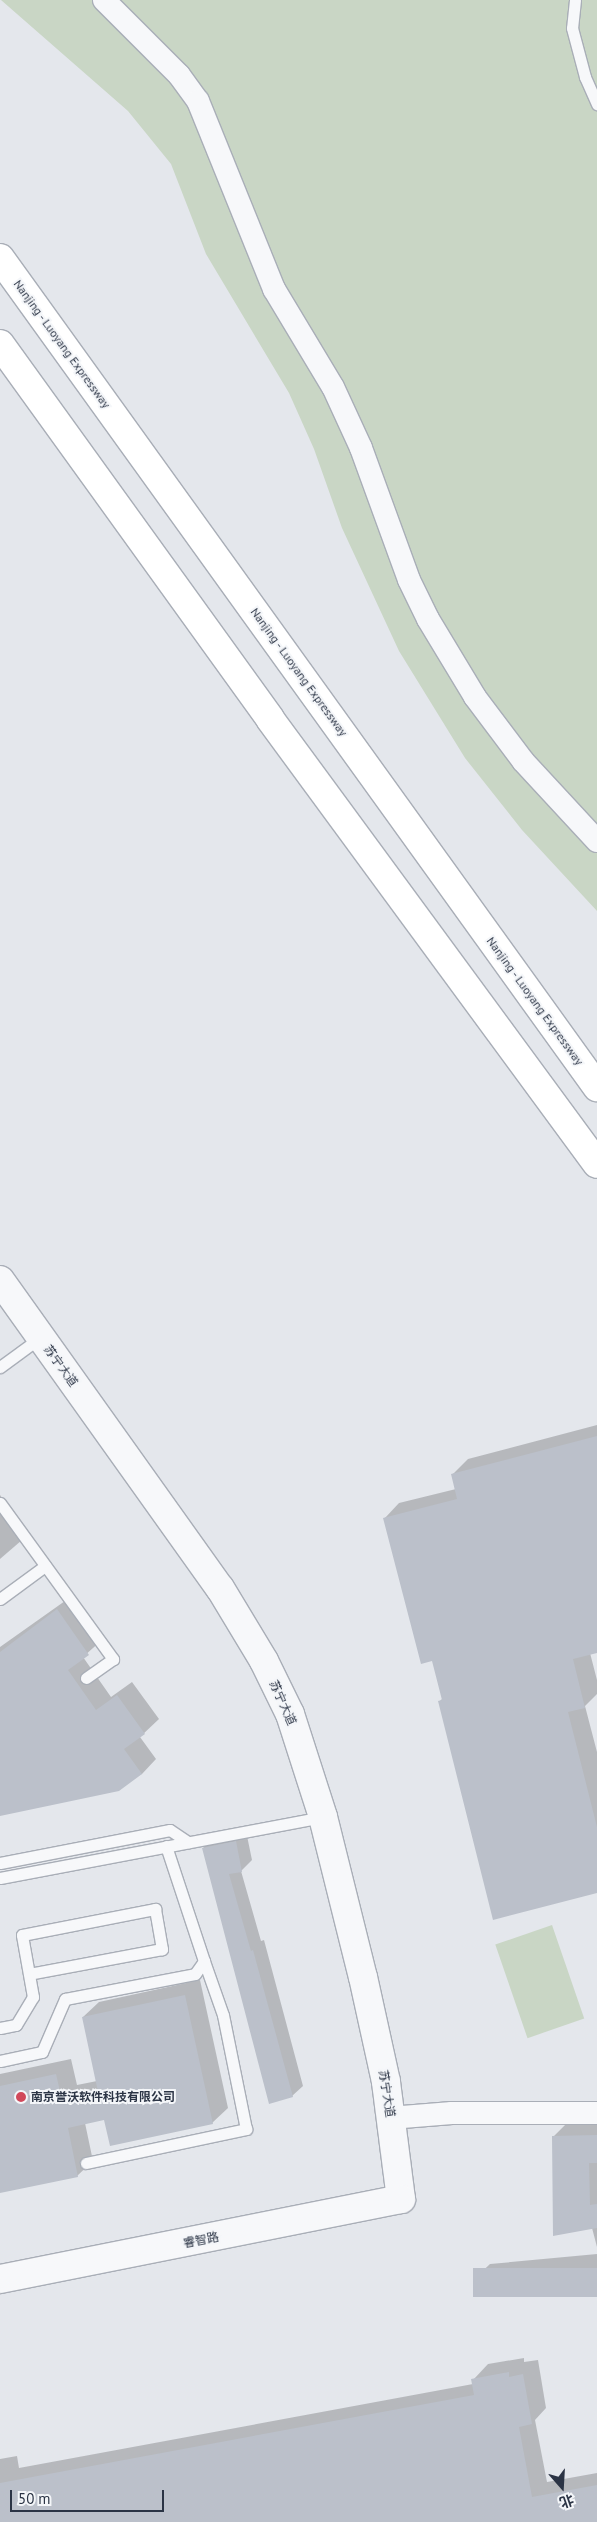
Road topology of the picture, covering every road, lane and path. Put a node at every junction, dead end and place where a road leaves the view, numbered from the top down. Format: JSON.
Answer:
{"nodes":[{"id":1,"x":104,"y":0,"type":"edge"},
{"id":2,"x":575,"y":0,"type":"edge"},
{"id":3,"x":597,"y":104,"type":"edge"},
{"id":4,"x":0,"y":258,"type":"edge"},
{"id":5,"x":0,"y":344,"type":"edge"},
{"id":6,"x":597,"y":841,"type":"edge"},
{"id":7,"x":597,"y":1087,"type":"edge"},
{"id":8,"x":597,"y":1164,"type":"edge"},
{"id":9,"x":0,"y":1280,"type":"edge"},
{"id":10,"x":41,"y":1337,"type":"junction"},
{"id":11,"x":0,"y":1367,"type":"edge"},
{"id":12,"x":0,"y":1503,"type":"edge"},
{"id":13,"x":46,"y":1566,"type":"junction"},
{"id":14,"x":0,"y":1599,"type":"edge"},
{"id":15,"x":86,"y":1678,"type":"dead end"},
{"id":16,"x":323,"y":1817,"type":"junction"},
{"id":17,"x":188,"y":1842,"type":"junction"},
{"id":18,"x":166,"y":1846,"type":"junction"},
{"id":19,"x":0,"y":1863,"type":"edge"},
{"id":20,"x":0,"y":1878,"type":"edge"},
{"id":21,"x":204,"y":1961,"type":"junction"},
{"id":22,"x":29,"y":1974,"type":"junction"},
{"id":23,"x":0,"y":2028,"type":"edge"},
{"id":24,"x":0,"y":2060,"type":"edge"},
{"id":25,"x":597,"y":2112,"type":"edge"},
{"id":26,"x":390,"y":2118,"type":"junction"},
{"id":27,"x":86,"y":2163,"type":"dead end"},
{"id":28,"x":401,"y":2199,"type":"joint"},
{"id":29,"x":0,"y":2279,"type":"edge"}],
"edges":[{"from":1,"to":6,"type":"street"},
{"from":2,"to":3,"type":"lane"},
{"from":4,"to":7,"type":"highway","name":"Nanjing - Luoyang Expressway"},
{"from":5,"to":8,"type":"highway"},
{"from":9,"to":10,"type":"street","name":"苏宁大道"},
{"from":10,"to":11,"type":"lane"},
{"from":10,"to":16,"type":"street","name":"苏宁大道"},
{"from":12,"to":13,"type":"lane"},
{"from":13,"to":14,"type":"lane"},
{"from":13,"to":15,"type":"lane"},
{"from":16,"to":17,"type":"lane"},
{"from":16,"to":26,"type":"street","name":"苏宁大道"},
{"from":17,"to":18,"type":"lane"},
{"from":17,"to":19,"type":"lane"},
{"from":18,"to":20,"type":"lane"},
{"from":18,"to":21,"type":"lane"},
{"from":21,"to":24,"type":"lane"},
{"from":21,"to":27,"type":"lane"},
{"from":22,"to":22,"type":"lane"},
{"from":22,"to":23,"type":"lane"},
{"from":25,"to":26,"type":"street"},
{"from":26,"to":28,"type":"street","name":"苏宁大道"},
{"from":28,"to":29,"type":"street","name":"睿智路"}]}
